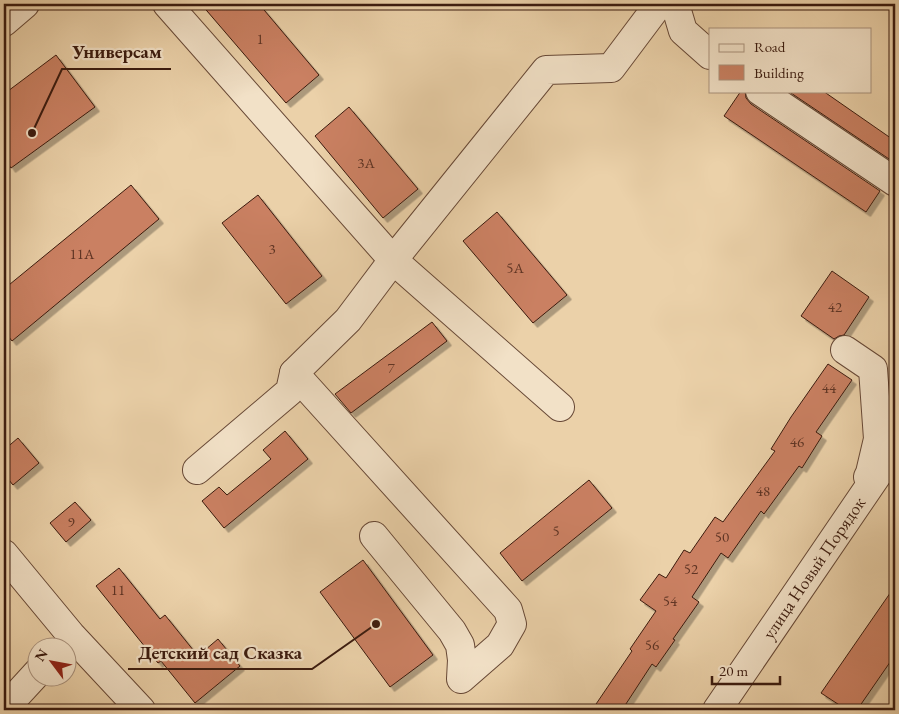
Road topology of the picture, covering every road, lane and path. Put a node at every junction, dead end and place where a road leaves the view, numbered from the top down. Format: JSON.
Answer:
{"nodes":[{"id":1,"x":25,"y":4,"type":"edge"},
{"id":2,"x":167,"y":4,"type":"edge"},
{"id":3,"x":659,"y":4,"type":"edge"},
{"id":4,"x":675,"y":4,"type":"edge"},
{"id":5,"x":4,"y":22,"type":"edge"},
{"id":6,"x":709,"y":54,"type":"edge"},
{"id":7,"x":761,"y":92,"type":"edge"},
{"id":8,"x":895,"y":182,"type":"edge"},
{"id":9,"x":393,"y":260,"type":"junction"},
{"id":10,"x":845,"y":350,"type":"dead end"},
{"id":11,"x":294,"y":373,"type":"junction"},
{"id":12,"x":560,"y":407,"type":"dead end"},
{"id":13,"x":892,"y":457,"type":"edge"},
{"id":14,"x":197,"y":470,"type":"dead end"},
{"id":15,"x":848,"y":518,"type":"junction"},
{"id":16,"x":374,"y":536,"type":"dead end"},
{"id":17,"x":4,"y":554,"type":"edge"},
{"id":18,"x":62,"y":636,"type":"edge"},
{"id":19,"x":78,"y":652,"type":"edge"},
{"id":20,"x":28,"y":683,"type":"edge"},
{"id":21,"x":4,"y":709,"type":"edge"},
{"id":22,"x":141,"y":710,"type":"edge"},
{"id":23,"x":717,"y":710,"type":"edge"}],
"edges":[{"from":1,"to":5,"type":"street"},
{"from":2,"to":9,"type":"street"},
{"from":3,"to":9,"type":"street"},
{"from":4,"to":6,"type":"street"},
{"from":7,"to":8,"type":"street"},
{"from":9,"to":11,"type":"street"},
{"from":9,"to":12,"type":"street"},
{"from":10,"to":15,"type":"street"},
{"from":11,"to":14,"type":"street"},
{"from":11,"to":16,"type":"street"},
{"from":13,"to":15,"type":"street","name":"улица Новый Порядок"},
{"from":15,"to":23,"type":"street","name":"улица Новый Порядок"},
{"from":17,"to":18,"type":"street"},
{"from":19,"to":22,"type":"street"},
{"from":20,"to":21,"type":"street"}]}
